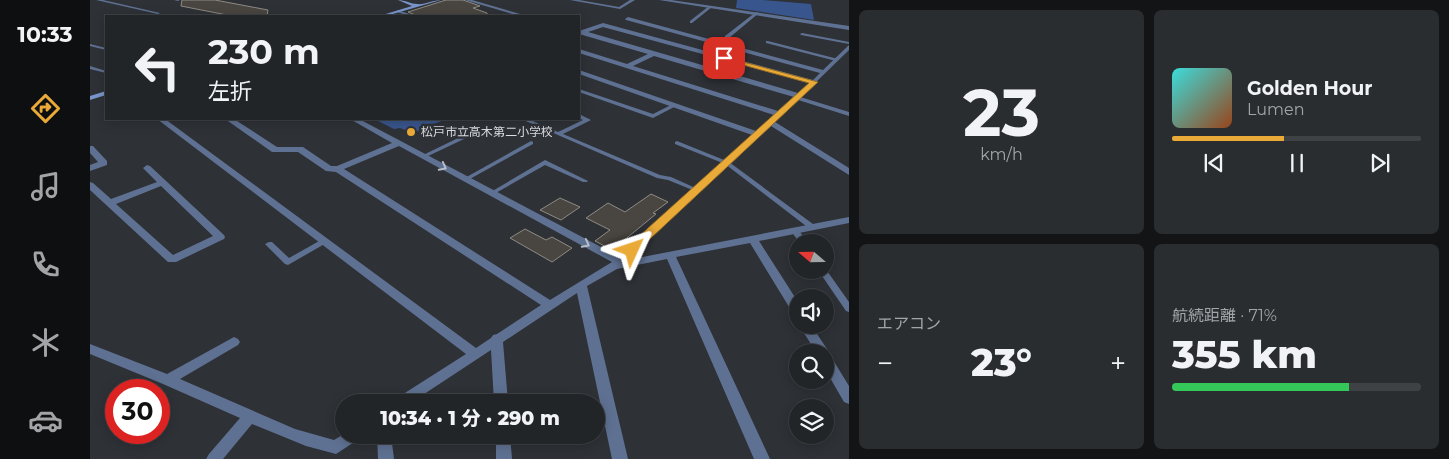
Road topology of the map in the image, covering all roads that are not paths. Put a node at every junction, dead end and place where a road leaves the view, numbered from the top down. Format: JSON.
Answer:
{"nodes":[{"id":1,"x":98,"y":0,"type":"edge"},
{"id":2,"x":400,"y":0,"type":"edge"},
{"id":3,"x":439,"y":0,"type":"edge"},
{"id":4,"x":467,"y":0,"type":"edge"},
{"id":5,"x":572,"y":0,"type":"edge"},
{"id":6,"x":633,"y":0,"type":"edge"},
{"id":7,"x":661,"y":0,"type":"edge"},
{"id":8,"x":689,"y":2,"type":"edge"},
{"id":9,"x":417,"y":6,"type":"junction"},
{"id":10,"x":710,"y":7,"type":"junction"},
{"id":11,"x":399,"y":11,"type":"junction"},
{"id":12,"x":158,"y":13,"type":"dead end"},
{"id":13,"x":757,"y":13,"type":"junction"},
{"id":14,"x":385,"y":15,"type":"edge"},
{"id":15,"x":410,"y":15,"type":"edge"},
{"id":16,"x":520,"y":15,"type":"edge"},
{"id":17,"x":628,"y":19,"type":"dead end"},
{"id":18,"x":691,"y":22,"type":"dead end"},
{"id":19,"x":849,"y":28,"type":"edge"},
{"id":20,"x":580,"y":32,"type":"edge"},
{"id":21,"x":802,"y":34,"type":"dead end"},
{"id":22,"x":728,"y":37,"type":"dead end"},
{"id":23,"x":768,"y":42,"type":"dead end"},
{"id":24,"x":90,"y":45,"type":"edge"},
{"id":25,"x":848,"y":48,"type":"edge"},
{"id":26,"x":105,"y":49,"type":"edge"},
{"id":27,"x":580,"y":51,"type":"edge"},
{"id":28,"x":653,"y":54,"type":"junction"},
{"id":29,"x":724,"y":58,"type":"junction"},
{"id":30,"x":836,"y":60,"type":"junction"},
{"id":31,"x":628,"y":66,"type":"junction"},
{"id":32,"x":90,"y":67,"type":"edge"},
{"id":33,"x":703,"y":69,"type":"junction"},
{"id":34,"x":105,"y":72,"type":"edge"},
{"id":35,"x":580,"y":72,"type":"edge"},
{"id":36,"x":824,"y":72,"type":"junction"},
{"id":37,"x":814,"y":82,"type":"junction"},
{"id":38,"x":580,"y":90,"type":"edge"},
{"id":39,"x":105,"y":93,"type":"edge"},
{"id":40,"x":798,"y":97,"type":"junction"},
{"id":41,"x":90,"y":98,"type":"edge"},
{"id":42,"x":675,"y":105,"type":"junction"},
{"id":43,"x":778,"y":114,"type":"junction"},
{"id":44,"x":849,"y":114,"type":"edge"},
{"id":45,"x":580,"y":116,"type":"edge"},
{"id":46,"x":161,"y":120,"type":"edge"},
{"id":47,"x":230,"y":120,"type":"edge"},
{"id":48,"x":356,"y":120,"type":"edge"},
{"id":49,"x":526,"y":120,"type":"edge"},
{"id":50,"x":770,"y":122,"type":"junction"},
{"id":51,"x":481,"y":129,"type":"dead end"},
{"id":52,"x":558,"y":134,"type":"junction"},
{"id":53,"x":758,"y":134,"type":"junction"},
{"id":54,"x":532,"y":142,"type":"dead end"},
{"id":55,"x":399,"y":143,"type":"junction"},
{"id":56,"x":677,"y":143,"type":"dead end"},
{"id":57,"x":90,"y":148,"type":"edge"},
{"id":58,"x":424,"y":156,"type":"junction"},
{"id":59,"x":727,"y":163,"type":"junction"},
{"id":60,"x":90,"y":168,"type":"edge"},
{"id":61,"x":147,"y":168,"type":"dead end"},
{"id":62,"x":338,"y":169,"type":"junction"},
{"id":63,"x":849,"y":172,"type":"edge"},
{"id":64,"x":466,"y":179,"type":"junction"},
{"id":65,"x":585,"y":181,"type":"dead end"},
{"id":66,"x":162,"y":183,"type":"junction"},
{"id":67,"x":90,"y":185,"type":"edge"},
{"id":68,"x":697,"y":190,"type":"junction"},
{"id":69,"x":492,"y":194,"type":"junction"},
{"id":70,"x":109,"y":203,"type":"junction"},
{"id":71,"x":849,"y":220,"type":"edge"},
{"id":72,"x":814,"y":227,"type":"junction"},
{"id":73,"x":795,"y":231,"type":"junction"},
{"id":74,"x":797,"y":234,"type":"edge"},
{"id":75,"x":754,"y":239,"type":"junction"},
{"id":76,"x":324,"y":242,"type":"junction"},
{"id":77,"x":269,"y":244,"type":"dead end"},
{"id":78,"x":670,"y":255,"type":"junction"},
{"id":79,"x":616,"y":264,"type":"junction"},
{"id":80,"x":828,"y":279,"type":"edge"},
{"id":81,"x":581,"y":285,"type":"junction"},
{"id":82,"x":789,"y":297,"type":"edge"},
{"id":83,"x":549,"y":305,"type":"junction"},
{"id":84,"x":849,"y":309,"type":"edge"},
{"id":85,"x":497,"y":338,"type":"junction"},
{"id":86,"x":234,"y":342,"type":"dead end"},
{"id":87,"x":90,"y":349,"type":"edge"},
{"id":88,"x":474,"y":353,"type":"junction"},
{"id":89,"x":834,"y":373,"type":"edge"},
{"id":90,"x":165,"y":379,"type":"edge"},
{"id":91,"x":170,"y":379,"type":"edge"},
{"id":92,"x":170,"y":381,"type":"edge"},
{"id":93,"x":414,"y":394,"type":"edge"},
{"id":94,"x":500,"y":394,"type":"edge"},
{"id":95,"x":849,"y":398,"type":"edge"},
{"id":96,"x":250,"y":416,"type":"junction"},
{"id":97,"x":340,"y":444,"type":"edge"},
{"id":98,"x":385,"y":444,"type":"edge"},
{"id":99,"x":503,"y":444,"type":"edge"},
{"id":100,"x":214,"y":459,"type":"edge"},
{"id":101,"x":386,"y":459,"type":"edge"},
{"id":102,"x":504,"y":459,"type":"edge"},
{"id":103,"x":620,"y":459,"type":"edge"},
{"id":104,"x":762,"y":459,"type":"edge"}],
"edges":[{"from":1,"to":12,"type":"lane"},
{"from":2,"to":9,"type":"main road"},
{"from":3,"to":9,"type":"main road"},
{"from":4,"to":16,"type":"street"},
{"from":5,"to":6,"type":"lane"},
{"from":7,"to":8,"type":"street"},
{"from":8,"to":10,"type":"street"},
{"from":9,"to":11,"type":"main road"},
{"from":10,"to":13,"type":"street"},
{"from":10,"to":18,"type":"lane"},
{"from":11,"to":14,"type":"main road"},
{"from":11,"to":15,"type":"street"},
{"from":13,"to":19,"type":"street"},
{"from":13,"to":22,"type":"lane"},
{"from":17,"to":36,"type":"street"},
{"from":20,"to":28,"type":"street"},
{"from":20,"to":29,"type":"street"},
{"from":21,"to":25,"type":"lane"},
{"from":23,"to":30,"type":"lane"},
{"from":24,"to":26,"type":"lane"},
{"from":25,"to":30,"type":"street"},
{"from":27,"to":31,"type":"street"},
{"from":28,"to":31,"type":"street"},
{"from":28,"to":33,"type":"street"},
{"from":29,"to":33,"type":"street"},
{"from":29,"to":37,"type":"street"},
{"from":30,"to":36,"type":"street"},
{"from":31,"to":43,"type":"street"},
{"from":32,"to":34,"type":"lane"},
{"from":33,"to":40,"type":"street"},
{"from":35,"to":42,"type":"street"},
{"from":36,"to":37,"type":"street"},
{"from":37,"to":40,"type":"street"},
{"from":38,"to":42,"type":"lane"},
{"from":39,"to":41,"type":"main road"},
{"from":40,"to":43,"type":"street"},
{"from":40,"to":44,"type":"lane"},
{"from":42,"to":53,"type":"street"},
{"from":43,"to":50,"type":"street"},
{"from":45,"to":52,"type":"lane"},
{"from":46,"to":76,"type":"street"},
{"from":47,"to":62,"type":"street"},
{"from":48,"to":55,"type":"street"},
{"from":49,"to":52,"type":"lane"},
{"from":50,"to":53,"type":"street"},
{"from":50,"to":63,"type":"street"},
{"from":51,"to":58,"type":"lane"},
{"from":52,"to":68,"type":"lane"},
{"from":53,"to":59,"type":"street"},
{"from":54,"to":64,"type":"lane"},
{"from":55,"to":58,"type":"street"},
{"from":55,"to":62,"type":"street"},
{"from":56,"to":59,"type":"lane"},
{"from":57,"to":60,"type":"street"},
{"from":58,"to":64,"type":"street","one_way":true},
{"from":59,"to":68,"type":"street"},
{"from":59,"to":72,"type":"lane"},
{"from":61,"to":66,"type":"street"},
{"from":62,"to":83,"type":"street"},
{"from":64,"to":69,"type":"street"},
{"from":65,"to":69,"type":"lane"},
{"from":66,"to":70,"type":"street"},
{"from":66,"to":70,"type":"street"},
{"from":67,"to":70,"type":"street"},
{"from":68,"to":79,"type":"street"},
{"from":69,"to":79,"type":"street","one_way":true},
{"from":71,"to":72,"type":"street"},
{"from":72,"to":73,"type":"street"},
{"from":73,"to":74,"type":"lane"},
{"from":73,"to":75,"type":"street"},
{"from":75,"to":78,"type":"street"},
{"from":75,"to":82,"type":"street"},
{"from":76,"to":77,"type":"lane"},
{"from":76,"to":88,"type":"street"},
{"from":78,"to":79,"type":"street"},
{"from":78,"to":104,"type":"street"},
{"from":79,"to":81,"type":"street"},
{"from":80,"to":84,"type":"lane"},
{"from":81,"to":83,"type":"street"},
{"from":81,"to":103,"type":"street"},
{"from":83,"to":85,"type":"street"},
{"from":85,"to":88,"type":"street"},
{"from":85,"to":94,"type":"street"},
{"from":86,"to":91,"type":"street"},
{"from":87,"to":90,"type":"street"},
{"from":88,"to":93,"type":"street"},
{"from":89,"to":95,"type":"street"},
{"from":92,"to":96,"type":"street"},
{"from":96,"to":97,"type":"street"},
{"from":96,"to":100,"type":"street"},
{"from":98,"to":101,"type":"street"},
{"from":99,"to":102,"type":"street"}]}
